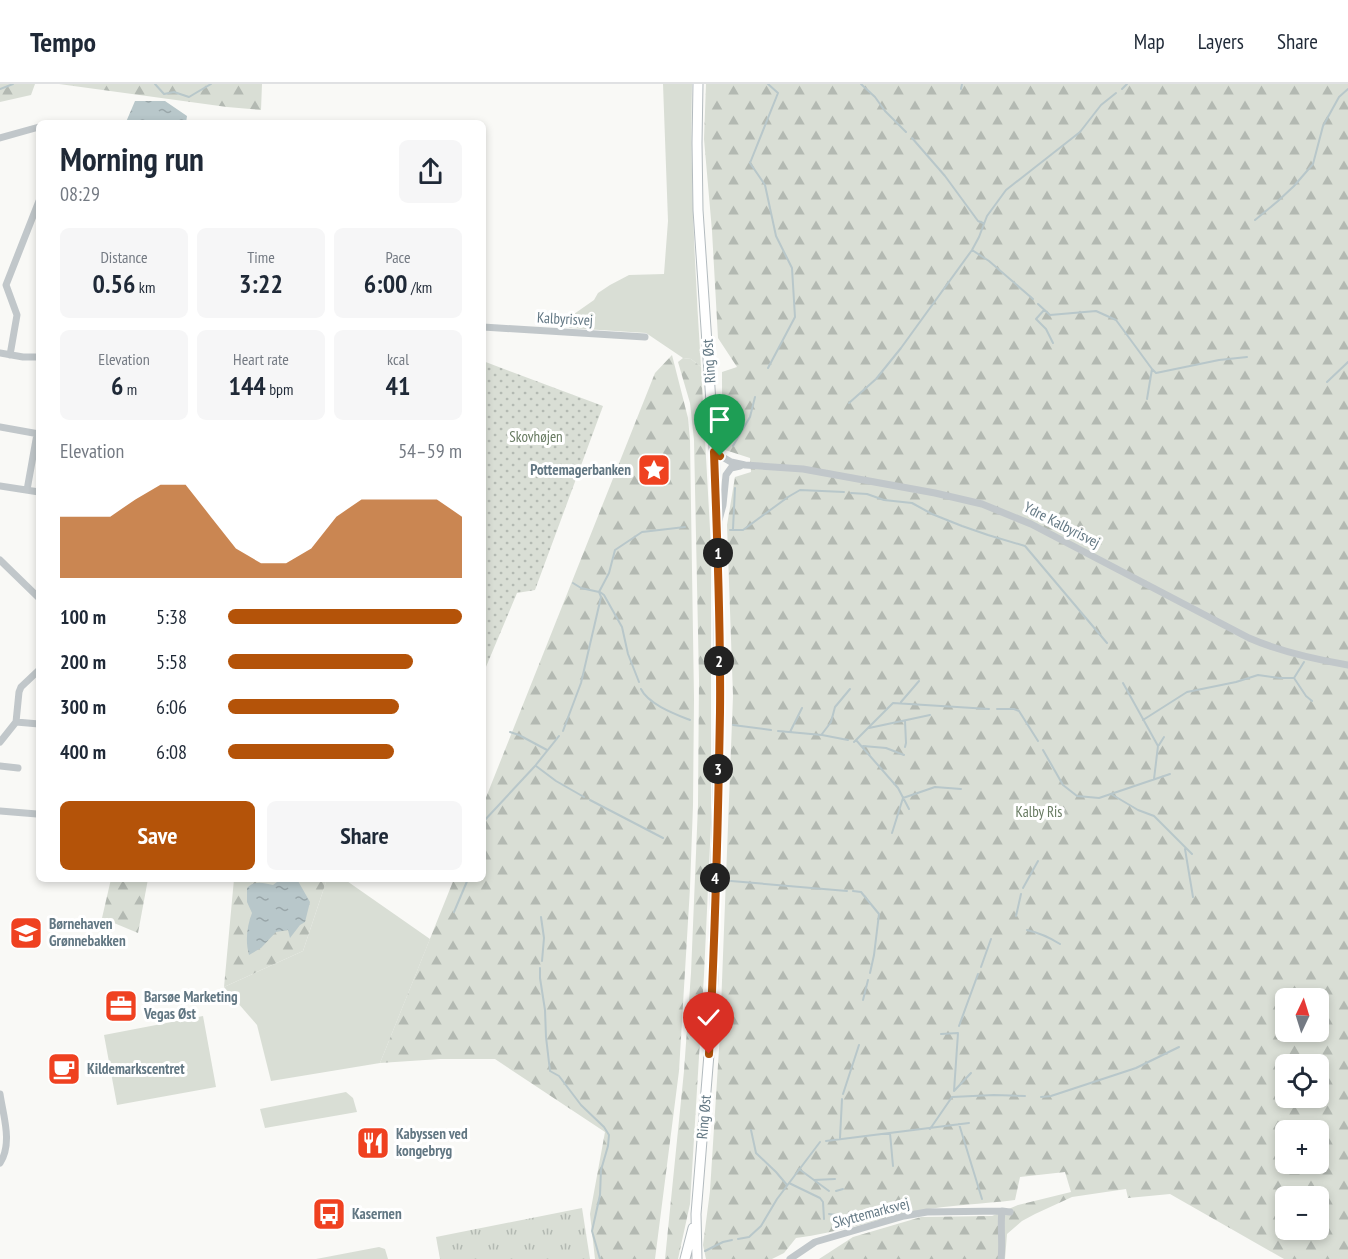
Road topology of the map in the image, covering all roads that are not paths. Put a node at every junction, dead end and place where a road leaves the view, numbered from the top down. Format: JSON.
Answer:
{"nodes":[{"id":1,"x":698,"y":84,"type":"edge"},
{"id":2,"x":36,"y":128,"type":"edge"},
{"id":3,"x":0,"y":138,"type":"edge"},
{"id":4,"x":36,"y":209,"type":"edge"},
{"id":5,"x":486,"y":327,"type":"edge"},
{"id":6,"x":645,"y":337,"type":"dead end"},
{"id":7,"x":0,"y":353,"type":"edge"},
{"id":8,"x":10,"y":355,"type":"junction"},
{"id":9,"x":36,"y":357,"type":"edge"},
{"id":10,"x":0,"y":427,"type":"edge"},
{"id":11,"x":36,"y":434,"type":"edge"},
{"id":12,"x":36,"y":444,"type":"edge"},
{"id":13,"x":714,"y":452,"type":"junction"},
{"id":14,"x":745,"y":465,"type":"junction"},
{"id":15,"x":0,"y":486,"type":"edge"},
{"id":16,"x":27,"y":490,"type":"junction"},
{"id":17,"x":36,"y":492,"type":"edge"},
{"id":18,"x":717,"y":527,"type":"junction"},
{"id":19,"x":0,"y":560,"type":"edge"},
{"id":20,"x":36,"y":595,"type":"edge"},
{"id":21,"x":1348,"y":665,"type":"edge"},
{"id":22,"x":36,"y":673,"type":"edge"},
{"id":23,"x":16,"y":722,"type":"junction"},
{"id":24,"x":36,"y":724,"type":"edge"},
{"id":25,"x":0,"y":742,"type":"edge"},
{"id":26,"x":0,"y":766,"type":"edge"},
{"id":27,"x":18,"y":768,"type":"dead end"},
{"id":28,"x":0,"y":811,"type":"edge"},
{"id":29,"x":36,"y":814,"type":"edge"},
{"id":30,"x":0,"y":1094,"type":"edge"},
{"id":31,"x":0,"y":1163,"type":"edge"},
{"id":32,"x":696,"y":1214,"type":"junction"},
{"id":33,"x":685,"y":1259,"type":"edge"},
{"id":34,"x":697,"y":1259,"type":"edge"},
{"id":35,"x":790,"y":1259,"type":"edge"},
{"id":36,"x":1001,"y":1259,"type":"edge"}],
"edges":[{"from":1,"to":13,"type":"main road","name":"Ring Øst"},
{"from":2,"to":3,"type":"street"},
{"from":4,"to":8,"type":"street"},
{"from":5,"to":6,"type":"street","name":"Kalbyrisvej"},
{"from":7,"to":8,"type":"street"},
{"from":8,"to":9,"type":"street"},
{"from":10,"to":11,"type":"street"},
{"from":12,"to":16,"type":"street"},
{"from":13,"to":14,"type":"street","name":"Ydre Kalbyrisvej"},
{"from":13,"to":18,"type":"main road","name":"Ring Øst"},
{"from":14,"to":18,"type":"street"},
{"from":14,"to":21,"type":"street","name":"Ydre Kalbyrisvej"},
{"from":15,"to":16,"type":"street"},
{"from":16,"to":17,"type":"street"},
{"from":18,"to":32,"type":"main road","name":"Ring Øst"},
{"from":19,"to":20,"type":"street"},
{"from":22,"to":23,"type":"street"},
{"from":23,"to":24,"type":"street"},
{"from":23,"to":25,"type":"street"},
{"from":26,"to":27,"type":"street"},
{"from":28,"to":29,"type":"street"},
{"from":30,"to":31,"type":"street"},
{"from":32,"to":33,"type":"main road","name":"Ring Øst"},
{"from":32,"to":34,"type":"main road","name":"Ring Øst"},
{"from":35,"to":36,"type":"street","name":"Skyttemarksvej"}]}
